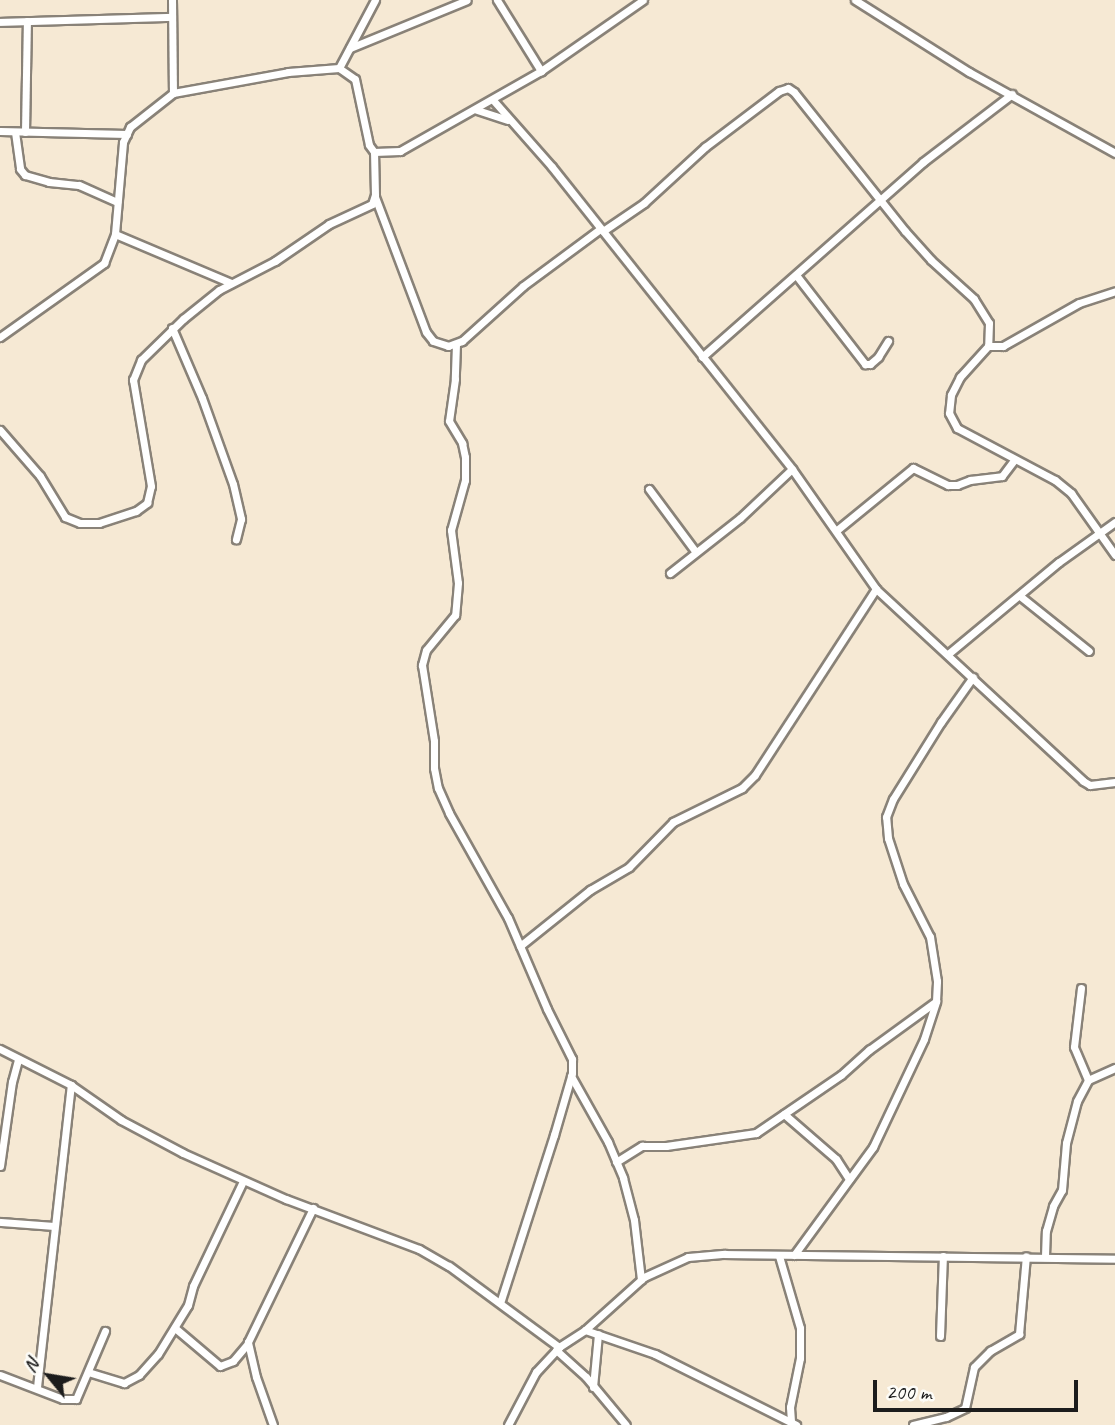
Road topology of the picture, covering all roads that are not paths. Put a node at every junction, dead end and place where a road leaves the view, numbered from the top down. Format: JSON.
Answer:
{"nodes":[{"id":1,"x":172,"y":0,"type":"edge"},
{"id":2,"x":375,"y":0,"type":"edge"},
{"id":3,"x":467,"y":0,"type":"edge"},
{"id":4,"x":497,"y":0,"type":"edge"},
{"id":5,"x":643,"y":0,"type":"edge"},
{"id":6,"x":855,"y":0,"type":"edge"},
{"id":7,"x":171,"y":17,"type":"junction"},
{"id":8,"x":27,"y":21,"type":"junction"},
{"id":9,"x":0,"y":22,"type":"edge"},
{"id":10,"x":350,"y":48,"type":"junction"},
{"id":11,"x":340,"y":68,"type":"junction"},
{"id":12,"x":541,"y":71,"type":"junction"},
{"id":13,"x":173,"y":93,"type":"junction"},
{"id":14,"x":1012,"y":94,"type":"junction"},
{"id":15,"x":493,"y":100,"type":"junction"},
{"id":16,"x":477,"y":110,"type":"junction"},
{"id":17,"x":508,"y":121,"type":"junction"},
{"id":18,"x":0,"y":131,"type":"edge"},
{"id":19,"x":15,"y":132,"type":"junction"},
{"id":20,"x":25,"y":132,"type":"junction"},
{"id":21,"x":127,"y":134,"type":"junction"},
{"id":22,"x":374,"y":152,"type":"junction"},
{"id":23,"x":1115,"y":153,"type":"edge"},
{"id":24,"x":374,"y":197,"type":"junction"},
{"id":25,"x":882,"y":200,"type":"junction"},
{"id":26,"x":117,"y":202,"type":"junction"},
{"id":27,"x":601,"y":230,"type":"junction"},
{"id":28,"x":114,"y":234,"type":"junction"},
{"id":29,"x":796,"y":275,"type":"junction"},
{"id":30,"x":231,"y":284,"type":"junction"},
{"id":31,"x":1115,"y":291,"type":"edge"},
{"id":32,"x":173,"y":328,"type":"junction"},
{"id":33,"x":0,"y":337,"type":"edge"},
{"id":34,"x":888,"y":341,"type":"dead end"},
{"id":35,"x":456,"y":344,"type":"junction"},
{"id":36,"x":988,"y":346,"type":"junction"},
{"id":37,"x":702,"y":357,"type":"junction"},
{"id":38,"x":0,"y":430,"type":"edge"},
{"id":39,"x":1014,"y":460,"type":"junction"},
{"id":40,"x":792,"y":469,"type":"junction"},
{"id":41,"x":649,"y":489,"type":"dead end"},
{"id":42,"x":1115,"y":522,"type":"edge"},
{"id":43,"x":837,"y":530,"type":"junction"},
{"id":44,"x":1099,"y":534,"type":"junction"},
{"id":45,"x":236,"y":539,"type":"dead end"},
{"id":46,"x":695,"y":551,"type":"junction"},
{"id":47,"x":1115,"y":555,"type":"edge"},
{"id":48,"x":670,"y":573,"type":"dead end"},
{"id":49,"x":876,"y":589,"type":"junction"},
{"id":50,"x":1020,"y":596,"type":"junction"},
{"id":51,"x":1089,"y":652,"type":"dead end"},
{"id":52,"x":948,"y":654,"type":"junction"},
{"id":53,"x":973,"y":677,"type":"junction"},
{"id":54,"x":1115,"y":782,"type":"edge"},
{"id":55,"x":520,"y":946,"type":"junction"},
{"id":56,"x":1081,"y":988,"type":"dead end"},
{"id":57,"x":936,"y":1001,"type":"junction"},
{"id":58,"x":0,"y":1049,"type":"edge"},
{"id":59,"x":18,"y":1059,"type":"junction"},
{"id":60,"x":1115,"y":1068,"type":"edge"},
{"id":61,"x":571,"y":1076,"type":"junction"},
{"id":62,"x":1088,"y":1080,"type":"junction"},
{"id":63,"x":71,"y":1086,"type":"junction"},
{"id":64,"x":785,"y":1114,"type":"junction"},
{"id":65,"x":616,"y":1162,"type":"junction"},
{"id":66,"x":0,"y":1166,"type":"edge"},
{"id":67,"x":849,"y":1179,"type":"junction"},
{"id":68,"x":243,"y":1181,"type":"junction"},
{"id":69,"x":313,"y":1208,"type":"junction"},
{"id":70,"x":0,"y":1222,"type":"edge"},
{"id":71,"x":54,"y":1226,"type":"junction"},
{"id":72,"x":794,"y":1255,"type":"junction"},
{"id":73,"x":779,"y":1256,"type":"junction"},
{"id":74,"x":943,"y":1256,"type":"junction"},
{"id":75,"x":1026,"y":1256,"type":"junction"},
{"id":76,"x":1045,"y":1256,"type":"junction"},
{"id":77,"x":1115,"y":1259,"type":"edge"},
{"id":78,"x":641,"y":1280,"type":"junction"},
{"id":79,"x":500,"y":1303,"type":"junction"},
{"id":80,"x":175,"y":1328,"type":"junction"},
{"id":81,"x":585,"y":1330,"type":"junction"},
{"id":82,"x":105,"y":1331,"type":"dead end"},
{"id":83,"x":598,"y":1334,"type":"junction"},
{"id":84,"x":940,"y":1336,"type":"dead end"},
{"id":85,"x":248,"y":1342,"type":"junction"},
{"id":86,"x":557,"y":1349,"type":"junction"},
{"id":87,"x":88,"y":1372,"type":"junction"},
{"id":88,"x":0,"y":1375,"type":"edge"},
{"id":89,"x":37,"y":1387,"type":"junction"},
{"id":90,"x":593,"y":1387,"type":"junction"},
{"id":91,"x":793,"y":1424,"type":"edge"},
{"id":92,"x":273,"y":1425,"type":"edge"},
{"id":93,"x":508,"y":1425,"type":"edge"},
{"id":94,"x":626,"y":1425,"type":"edge"},
{"id":95,"x":913,"y":1425,"type":"edge"}],
"edges":[{"from":1,"to":7,"type":"street"},
{"from":2,"to":10,"type":"street"},
{"from":3,"to":10,"type":"street"},
{"from":4,"to":12,"type":"street"},
{"from":5,"to":12,"type":"street"},
{"from":6,"to":14,"type":"street"},
{"from":7,"to":8,"type":"street"},
{"from":7,"to":13,"type":"street"},
{"from":8,"to":9,"type":"street"},
{"from":8,"to":20,"type":"street"},
{"from":10,"to":11,"type":"street"},
{"from":11,"to":13,"type":"street"},
{"from":11,"to":22,"type":"street"},
{"from":12,"to":15,"type":"street"},
{"from":13,"to":21,"type":"street"},
{"from":14,"to":23,"type":"street"},
{"from":14,"to":25,"type":"street"},
{"from":15,"to":16,"type":"street"},
{"from":15,"to":17,"type":"street"},
{"from":16,"to":17,"type":"street"},
{"from":16,"to":22,"type":"street"},
{"from":17,"to":27,"type":"street"},
{"from":18,"to":19,"type":"street"},
{"from":19,"to":20,"type":"street"},
{"from":19,"to":26,"type":"street"},
{"from":20,"to":21,"type":"street"},
{"from":21,"to":26,"type":"street"},
{"from":22,"to":24,"type":"street"},
{"from":24,"to":30,"type":"street"},
{"from":24,"to":35,"type":"street"},
{"from":25,"to":27,"type":"street"},
{"from":25,"to":29,"type":"street"},
{"from":25,"to":36,"type":"street"},
{"from":26,"to":28,"type":"street"},
{"from":27,"to":35,"type":"street"},
{"from":27,"to":37,"type":"street"},
{"from":28,"to":30,"type":"street"},
{"from":28,"to":33,"type":"street"},
{"from":29,"to":34,"type":"street"},
{"from":29,"to":37,"type":"street"},
{"from":30,"to":32,"type":"street"},
{"from":31,"to":36,"type":"street"},
{"from":32,"to":38,"type":"street"},
{"from":32,"to":45,"type":"street"},
{"from":35,"to":55,"type":"street"},
{"from":36,"to":39,"type":"street"},
{"from":37,"to":40,"type":"street"},
{"from":39,"to":43,"type":"street"},
{"from":39,"to":44,"type":"street"},
{"from":40,"to":43,"type":"street"},
{"from":40,"to":46,"type":"street"},
{"from":41,"to":46,"type":"street"},
{"from":42,"to":44,"type":"street"},
{"from":43,"to":49,"type":"street"},
{"from":44,"to":47,"type":"street"},
{"from":44,"to":50,"type":"street"},
{"from":46,"to":48,"type":"street"},
{"from":49,"to":52,"type":"street"},
{"from":49,"to":55,"type":"street"},
{"from":50,"to":51,"type":"street"},
{"from":50,"to":52,"type":"street"},
{"from":52,"to":53,"type":"street"},
{"from":53,"to":54,"type":"street"},
{"from":53,"to":57,"type":"street"},
{"from":55,"to":61,"type":"street"},
{"from":56,"to":62,"type":"street"},
{"from":57,"to":64,"type":"street"},
{"from":57,"to":67,"type":"street"},
{"from":58,"to":59,"type":"street"},
{"from":59,"to":63,"type":"street"},
{"from":59,"to":66,"type":"street"},
{"from":60,"to":62,"type":"street"},
{"from":61,"to":65,"type":"street"},
{"from":61,"to":79,"type":"street"},
{"from":62,"to":76,"type":"street"},
{"from":63,"to":68,"type":"street"},
{"from":63,"to":71,"type":"street"},
{"from":64,"to":65,"type":"street"},
{"from":64,"to":67,"type":"street"},
{"from":65,"to":78,"type":"street"},
{"from":67,"to":72,"type":"street"},
{"from":68,"to":69,"type":"street"},
{"from":68,"to":80,"type":"street"},
{"from":69,"to":79,"type":"street"},
{"from":69,"to":85,"type":"street"},
{"from":70,"to":71,"type":"street"},
{"from":71,"to":89,"type":"street"},
{"from":72,"to":73,"type":"street"},
{"from":72,"to":74,"type":"street"},
{"from":73,"to":78,"type":"street"},
{"from":73,"to":91,"type":"street"},
{"from":74,"to":75,"type":"street"},
{"from":74,"to":84,"type":"street"},
{"from":75,"to":76,"type":"street"},
{"from":75,"to":95,"type":"street"},
{"from":76,"to":77,"type":"street"},
{"from":78,"to":81,"type":"street"},
{"from":79,"to":86,"type":"street"},
{"from":80,"to":85,"type":"street"},
{"from":80,"to":87,"type":"street"},
{"from":81,"to":83,"type":"street"},
{"from":81,"to":86,"type":"street"},
{"from":82,"to":87,"type":"street"},
{"from":83,"to":90,"type":"street"},
{"from":83,"to":91,"type":"street"},
{"from":85,"to":92,"type":"street"},
{"from":86,"to":90,"type":"street"},
{"from":86,"to":93,"type":"street"},
{"from":87,"to":89,"type":"street"},
{"from":88,"to":89,"type":"street"},
{"from":90,"to":94,"type":"street"}]}
